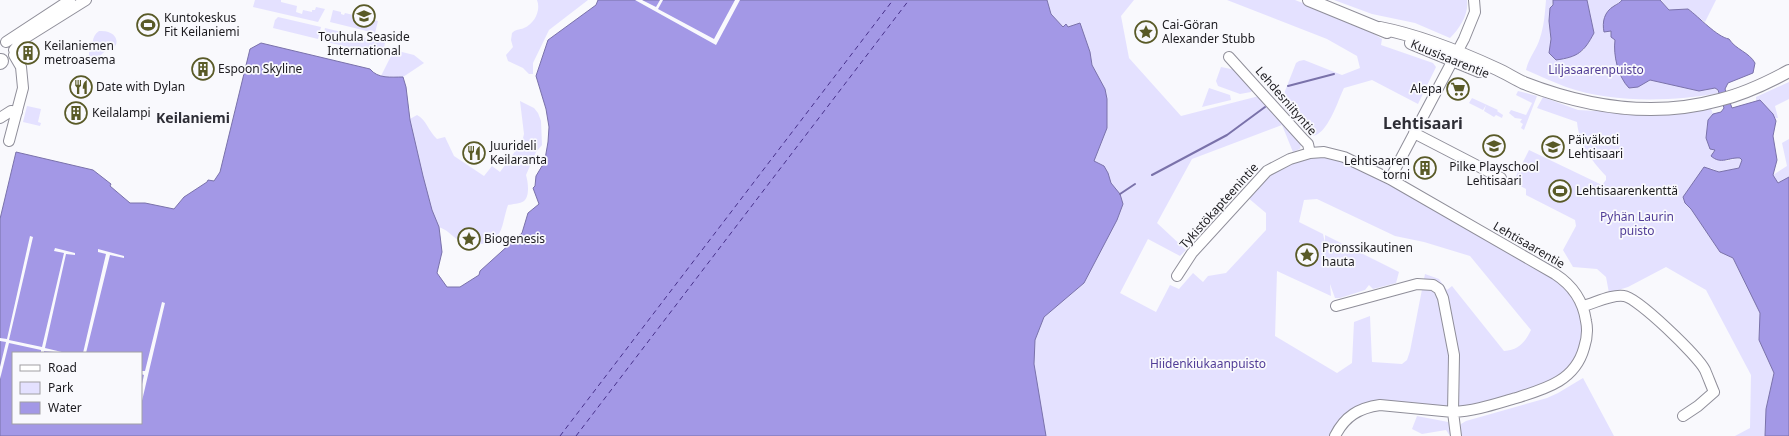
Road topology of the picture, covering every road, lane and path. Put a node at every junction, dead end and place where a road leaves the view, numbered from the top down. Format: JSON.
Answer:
{"nodes":[{"id":1,"x":70,"y":0,"type":"edge"},
{"id":2,"x":86,"y":0,"type":"edge"},
{"id":3,"x":1309,"y":0,"type":"edge"},
{"id":4,"x":1474,"y":0,"type":"edge"},
{"id":5,"x":3,"y":42,"type":"edge"},
{"id":6,"x":1454,"y":56,"type":"junction"},
{"id":7,"x":1229,"y":57,"type":"dead end"},
{"id":8,"x":5,"y":59,"type":"edge"},
{"id":9,"x":1789,"y":71,"type":"edge"},
{"id":10,"x":17,"y":112,"type":"junction"},
{"id":11,"x":0,"y":118,"type":"edge"},
{"id":12,"x":1414,"y":133,"type":"junction"},
{"id":13,"x":9,"y":142,"type":"dead end"},
{"id":14,"x":1310,"y":153,"type":"junction"},
{"id":15,"x":1501,"y":178,"type":"dead end"},
{"id":16,"x":1390,"y":179,"type":"junction"},
{"id":17,"x":1177,"y":276,"type":"dead end"},
{"id":18,"x":1336,"y":306,"type":"dead end"},
{"id":19,"x":1583,"y":306,"type":"junction"},
{"id":20,"x":1453,"y":412,"type":"junction"},
{"id":21,"x":1683,"y":416,"type":"dead end"},
{"id":22,"x":1335,"y":436,"type":"edge"},
{"id":23,"x":1456,"y":436,"type":"edge"}],
"edges":[{"from":1,"to":5,"type":"street"},
{"from":2,"to":8,"type":"street"},
{"from":3,"to":6,"type":"main road","name":"Kuusisaarentie"},
{"from":4,"to":6,"type":"street"},
{"from":5,"to":8,"type":"street"},
{"from":6,"to":9,"type":"main road","name":"Kuusisaarentie"},
{"from":6,"to":12,"type":"street"},
{"from":7,"to":14,"type":"street","name":"Lehdesniityntie"},
{"from":8,"to":10,"type":"street"},
{"from":10,"to":11,"type":"street"},
{"from":10,"to":13,"type":"street"},
{"from":12,"to":15,"type":"street"},
{"from":12,"to":16,"type":"street"},
{"from":14,"to":16,"type":"street","name":"Lehdesniityntie"},
{"from":14,"to":17,"type":"street","name":"Tykistökapteenintie"},
{"from":16,"to":19,"type":"street","name":"Lehtisaarentie"},
{"from":18,"to":20,"type":"street"},
{"from":19,"to":20,"type":"street","name":"Lehtisaarentie"},
{"from":19,"to":21,"type":"street"},
{"from":20,"to":22,"type":"street","name":"Lehtisaarentie"},
{"from":20,"to":23,"type":"street"}]}
